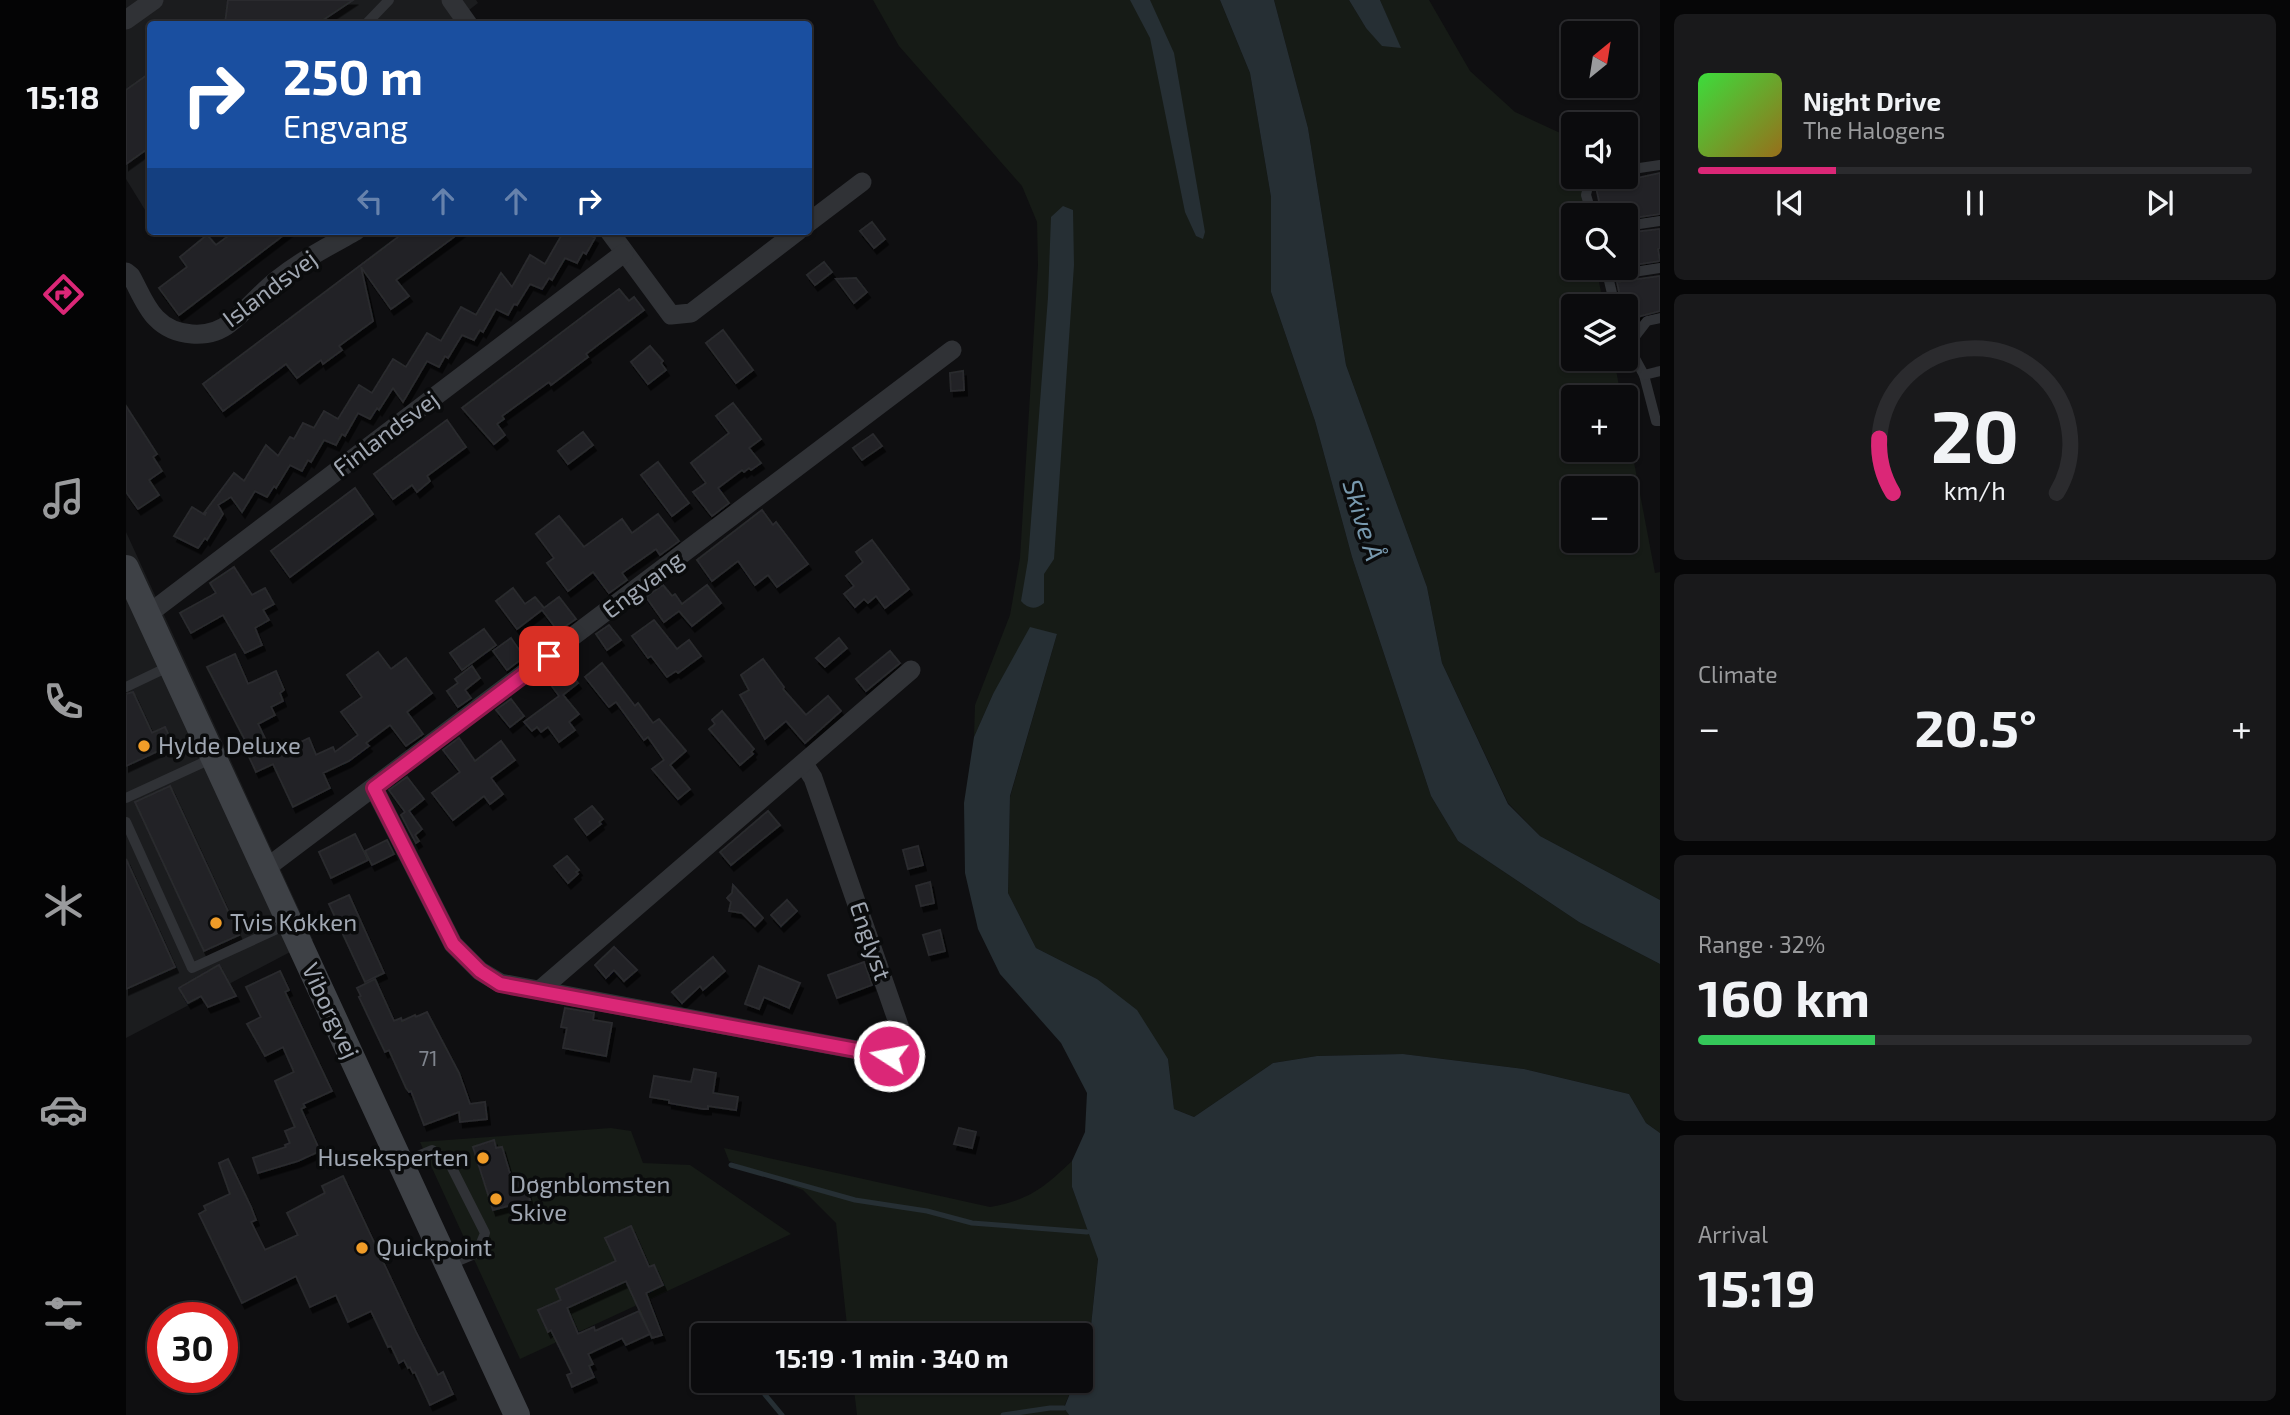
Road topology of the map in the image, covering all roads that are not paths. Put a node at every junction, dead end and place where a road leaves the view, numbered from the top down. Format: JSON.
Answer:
{"nodes":[{"id":1,"x":154,"y":0,"type":"edge"},
{"id":2,"x":389,"y":0,"type":"edge"},
{"id":3,"x":451,"y":0,"type":"edge"},
{"id":4,"x":126,"y":19,"type":"edge"},
{"id":5,"x":369,"y":21,"type":"edge"},
{"id":6,"x":466,"y":21,"type":"edge"},
{"id":7,"x":1660,"y":164,"type":"edge"},
{"id":8,"x":1638,"y":168,"type":"edge"},
{"id":9,"x":862,"y":182,"type":"dead end"},
{"id":10,"x":812,"y":220,"type":"edge"},
{"id":11,"x":1660,"y":221,"type":"edge"},
{"id":12,"x":1638,"y":224,"type":"edge"},
{"id":13,"x":349,"y":235,"type":"edge"},
{"id":14,"x":612,"y":235,"type":"edge"},
{"id":15,"x":793,"y":235,"type":"edge"},
{"id":16,"x":624,"y":253,"type":"junction"},
{"id":17,"x":1660,"y":268,"type":"edge"},
{"id":18,"x":1638,"y":270,"type":"edge"},
{"id":19,"x":126,"y":272,"type":"edge"},
{"id":20,"x":1660,"y":318,"type":"edge"},
{"id":21,"x":1638,"y":331,"type":"edge"},
{"id":22,"x":952,"y":350,"type":"dead end"},
{"id":23,"x":1638,"y":364,"type":"edge"},
{"id":24,"x":1660,"y":371,"type":"edge"},
{"id":25,"x":1644,"y":375,"type":"junction"},
{"id":26,"x":1660,"y":421,"type":"edge"},
{"id":27,"x":126,"y":568,"type":"edge"},
{"id":28,"x":147,"y":615,"type":"junction"},
{"id":29,"x":171,"y":666,"type":"junction"},
{"id":30,"x":911,"y":670,"type":"dead end"},
{"id":31,"x":126,"y":687,"type":"edge"},
{"id":32,"x":214,"y":758,"type":"junction"},
{"id":33,"x":804,"y":764,"type":"junction"},
{"id":34,"x":374,"y":788,"type":"junction"},
{"id":35,"x":126,"y":798,"type":"edge"},
{"id":36,"x":126,"y":822,"type":"edge"},
{"id":37,"x":265,"y":869,"type":"junction"},
{"id":38,"x":290,"y":924,"type":"junction"},
{"id":39,"x":540,"y":990,"type":"junction"},
{"id":40,"x":401,"y":1163,"type":"junction"},
{"id":41,"x":449,"y":1266,"type":"junction"},
{"id":42,"x":517,"y":1415,"type":"edge"}],
"edges":[{"from":1,"to":4,"type":"street"},
{"from":2,"to":5,"type":"lane"},
{"from":3,"to":6,"type":"street"},
{"from":7,"to":8,"type":"lane"},
{"from":9,"to":10,"type":"street"},
{"from":11,"to":12,"type":"lane"},
{"from":13,"to":19,"type":"street","name":"Islandsvej"},
{"from":14,"to":16,"type":"street"},
{"from":15,"to":16,"type":"street"},
{"from":16,"to":28,"type":"street","name":"Finlandsvej"},
{"from":17,"to":18,"type":"lane"},
{"from":20,"to":21,"type":"lane"},
{"from":22,"to":34,"type":"street","name":"Engvang"},
{"from":23,"to":25,"type":"lane"},
{"from":24,"to":25,"type":"lane"},
{"from":25,"to":26,"type":"lane"},
{"from":27,"to":28,"type":"street","name":"Viborgvej"},
{"from":28,"to":29,"type":"street","name":"Viborgvej"},
{"from":29,"to":31,"type":"lane"},
{"from":29,"to":32,"type":"street","name":"Viborgvej"},
{"from":30,"to":33,"type":"street"},
{"from":32,"to":35,"type":"lane"},
{"from":32,"to":37,"type":"street","name":"Viborgvej"},
{"from":33,"to":39,"type":"street"},
{"from":33,"to":39,"type":"street","name":"Englyst"},
{"from":34,"to":37,"type":"street","name":"Engvang"},
{"from":34,"to":39,"type":"street","name":"Englyst"},
{"from":36,"to":38,"type":"lane"},
{"from":37,"to":38,"type":"street","name":"Viborgvej"},
{"from":38,"to":40,"type":"street","name":"Viborgvej"},
{"from":40,"to":41,"type":"street","name":"Viborgvej"},
{"from":40,"to":41,"type":"lane"},
{"from":41,"to":42,"type":"street","name":"Viborgvej"}]}
